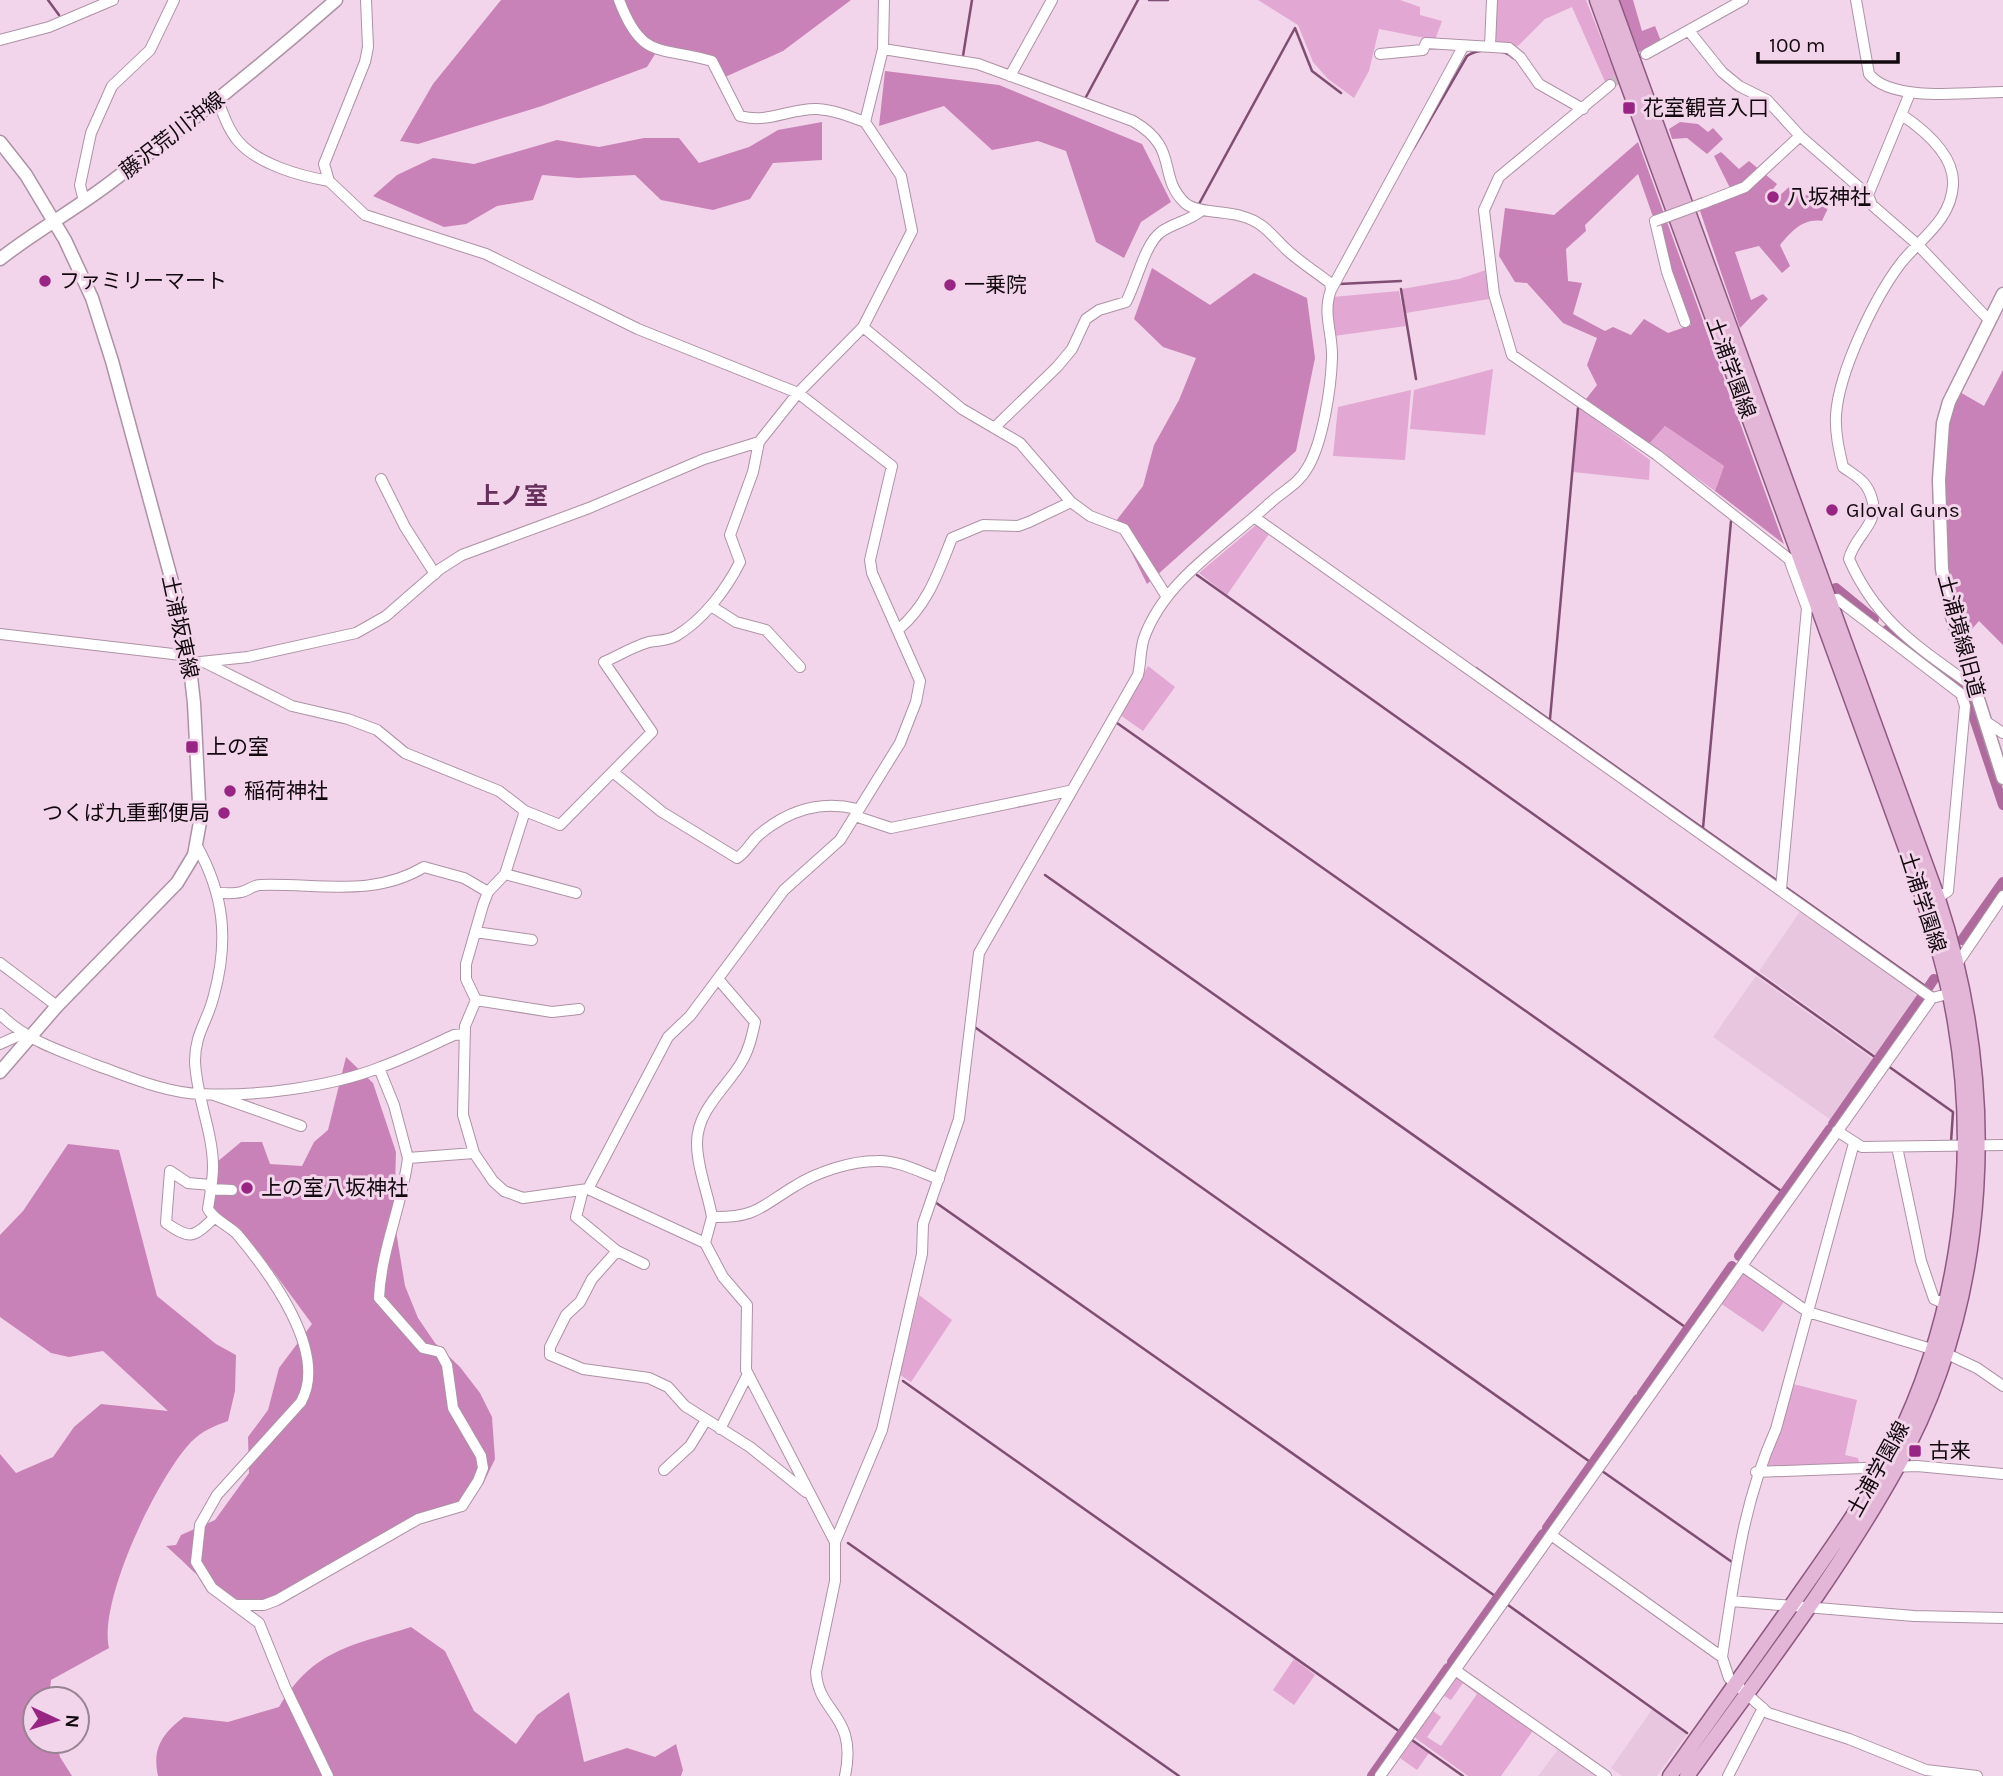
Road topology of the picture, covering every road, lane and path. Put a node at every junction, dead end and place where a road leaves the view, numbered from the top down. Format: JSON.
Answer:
{"nodes":[{"id":1,"x":113,"y":0,"type":"edge"},
{"id":2,"x":174,"y":0,"type":"edge"},
{"id":3,"x":336,"y":0,"type":"edge"},
{"id":4,"x":366,"y":0,"type":"edge"},
{"id":5,"x":619,"y":0,"type":"edge"},
{"id":6,"x":884,"y":0,"type":"edge"},
{"id":7,"x":1052,"y":0,"type":"edge"},
{"id":8,"x":1492,"y":0,"type":"edge"},
{"id":9,"x":1597,"y":0,"type":"edge"},
{"id":10,"x":1611,"y":0,"type":"edge"},
{"id":11,"x":1743,"y":0,"type":"edge"},
{"id":12,"x":1856,"y":0,"type":"edge"},
{"id":13,"x":1689,"y":31,"type":"junction"},
{"id":14,"x":0,"y":40,"type":"edge"},
{"id":15,"x":1490,"y":46,"type":"junction"},
{"id":16,"x":1464,"y":47,"type":"junction"},
{"id":17,"x":883,"y":50,"type":"junction"},
{"id":18,"x":1380,"y":54,"type":"dead end"},
{"id":19,"x":1646,"y":54,"type":"tunnel mouth"},
{"id":20,"x":1010,"y":76,"type":"junction"},
{"id":21,"x":1610,"y":85,"type":"tunnel mouth"},
{"id":22,"x":2003,"y":92,"type":"edge"},
{"id":23,"x":1910,"y":93,"type":"junction"},
{"id":24,"x":218,"y":100,"type":"junction"},
{"id":25,"x":1583,"y":109,"type":"junction"},
{"id":26,"x":1902,"y":115,"type":"junction"},
{"id":27,"x":865,"y":122,"type":"junction"},
{"id":28,"x":1648,"y":122,"type":"junction"},
{"id":29,"x":1800,"y":136,"type":"junction"},
{"id":30,"x":0,"y":142,"type":"edge"},
{"id":31,"x":329,"y":181,"type":"junction"},
{"id":32,"x":1868,"y":195,"type":"junction"},
{"id":33,"x":83,"y":201,"type":"junction"},
{"id":34,"x":1201,"y":211,"type":"junction"},
{"id":35,"x":54,"y":219,"type":"junction"},
{"id":36,"x":1918,"y":245,"type":"junction"},
{"id":37,"x":0,"y":259,"type":"edge"},
{"id":38,"x":1331,"y":290,"type":"junction"},
{"id":39,"x":2003,"y":293,"type":"edge"},
{"id":40,"x":1989,"y":320,"type":"junction"},
{"id":41,"x":1685,"y":322,"type":"dead end"},
{"id":42,"x":863,"y":327,"type":"junction"},
{"id":43,"x":797,"y":393,"type":"junction"},
{"id":44,"x":994,"y":428,"type":"junction"},
{"id":45,"x":759,"y":442,"type":"junction"},
{"id":46,"x":381,"y":479,"type":"dead end"},
{"id":47,"x":1071,"y":502,"type":"junction"},
{"id":48,"x":1254,"y":517,"type":"junction"},
{"id":49,"x":1801,"y":558,"type":"junction"},
{"id":50,"x":435,"y":574,"type":"junction"},
{"id":51,"x":1167,"y":597,"type":"junction"},
{"id":52,"x":1817,"y":603,"type":"junction"},
{"id":53,"x":711,"y":606,"type":"junction"},
{"id":54,"x":1885,"y":620,"type":"junction"},
{"id":55,"x":899,"y":629,"type":"junction"},
{"id":56,"x":1877,"y":630,"type":"junction"},
{"id":57,"x":0,"y":634,"type":"edge"},
{"id":58,"x":190,"y":659,"type":"junction"},
{"id":59,"x":206,"y":663,"type":"junction"},
{"id":60,"x":800,"y":667,"type":"dead end"},
{"id":61,"x":1975,"y":688,"type":"junction"},
{"id":62,"x":1985,"y":721,"type":"junction"},
{"id":63,"x":2003,"y":733,"type":"edge"},
{"id":64,"x":614,"y":773,"type":"junction"},
{"id":65,"x":2003,"y":778,"type":"edge"},
{"id":66,"x":1069,"y":791,"type":"junction"},
{"id":67,"x":525,"y":811,"type":"junction"},
{"id":68,"x":856,"y":812,"type":"junction"},
{"id":69,"x":197,"y":846,"type":"junction"},
{"id":70,"x":505,"y":874,"type":"junction"},
{"id":71,"x":1781,"y":885,"type":"junction"},
{"id":72,"x":488,"y":892,"type":"junction"},
{"id":73,"x":219,"y":893,"type":"junction"},
{"id":74,"x":576,"y":893,"type":"dead end"},
{"id":75,"x":2003,"y":896,"type":"edge"},
{"id":76,"x":1931,"y":901,"type":"junction"},
{"id":77,"x":475,"y":932,"type":"junction"},
{"id":78,"x":532,"y":940,"type":"dead end"},
{"id":79,"x":0,"y":962,"type":"edge"},
{"id":80,"x":1957,"y":964,"type":"junction"},
{"id":81,"x":718,"y":979,"type":"junction"},
{"id":82,"x":1956,"y":991,"type":"junction"},
{"id":83,"x":1932,"y":998,"type":"junction"},
{"id":84,"x":476,"y":1000,"type":"junction"},
{"id":85,"x":57,"y":1006,"type":"junction"},
{"id":86,"x":579,"y":1009,"type":"dead end"},
{"id":87,"x":0,"y":1014,"type":"edge"},
{"id":88,"x":465,"y":1034,"type":"junction"},
{"id":89,"x":25,"y":1036,"type":"junction"},
{"id":90,"x":0,"y":1044,"type":"edge"},
{"id":91,"x":379,"y":1068,"type":"junction"},
{"id":92,"x":0,"y":1072,"type":"edge"},
{"id":93,"x":206,"y":1094,"type":"junction"},
{"id":94,"x":301,"y":1126,"type":"dead end"},
{"id":95,"x":1837,"y":1130,"type":"junction"},
{"id":96,"x":1854,"y":1143,"type":"junction"},
{"id":97,"x":2003,"y":1145,"type":"edge"},
{"id":98,"x":1972,"y":1146,"type":"junction"},
{"id":99,"x":1897,"y":1147,"type":"junction"},
{"id":100,"x":474,"y":1153,"type":"junction"},
{"id":101,"x":408,"y":1158,"type":"junction"},
{"id":102,"x":939,"y":1179,"type":"junction"},
{"id":103,"x":210,"y":1187,"type":"junction"},
{"id":104,"x":586,"y":1189,"type":"junction"},
{"id":105,"x":232,"y":1190,"type":"dead end"},
{"id":106,"x":215,"y":1217,"type":"junction"},
{"id":107,"x":712,"y":1217,"type":"junction"},
{"id":108,"x":705,"y":1242,"type":"junction"},
{"id":109,"x":617,"y":1251,"type":"junction"},
{"id":110,"x":644,"y":1264,"type":"dead end"},
{"id":111,"x":1742,"y":1266,"type":"junction"},
{"id":112,"x":1945,"y":1304,"type":"junction"},
{"id":113,"x":1808,"y":1312,"type":"junction"},
{"id":114,"x":1938,"y":1351,"type":"junction"},
{"id":115,"x":748,"y":1374,"type":"junction"},
{"id":116,"x":2003,"y":1386,"type":"edge"},
{"id":117,"x":706,"y":1420,"type":"junction"},
{"id":118,"x":720,"y":1429,"type":"junction"},
{"id":119,"x":1897,"y":1467,"type":"junction"},
{"id":120,"x":1882,"y":1468,"type":"junction"},
{"id":121,"x":664,"y":1471,"type":"dead end"},
{"id":122,"x":1756,"y":1472,"type":"junction"},
{"id":123,"x":2003,"y":1474,"type":"edge"},
{"id":124,"x":811,"y":1497,"type":"junction"},
{"id":125,"x":1551,"y":1535,"type":"junction"},
{"id":126,"x":835,"y":1542,"type":"junction"},
{"id":127,"x":1731,"y":1601,"type":"junction"},
{"id":128,"x":238,"y":1605,"type":"junction"},
{"id":129,"x":1791,"y":1606,"type":"junction"},
{"id":130,"x":1807,"y":1608,"type":"junction"},
{"id":131,"x":2003,"y":1618,"type":"edge"},
{"id":132,"x":1722,"y":1657,"type":"junction"},
{"id":133,"x":1455,"y":1670,"type":"junction"},
{"id":134,"x":1741,"y":1688,"type":"junction"},
{"id":135,"x":1763,"y":1708,"type":"junction"},
{"id":136,"x":328,"y":1776,"type":"edge"},
{"id":137,"x":845,"y":1776,"type":"edge"},
{"id":138,"x":1380,"y":1776,"type":"edge"},
{"id":139,"x":1606,"y":1776,"type":"edge"},
{"id":140,"x":1670,"y":1776,"type":"edge"},
{"id":141,"x":1687,"y":1776,"type":"edge"},
{"id":142,"x":1728,"y":1776,"type":"edge"},
{"id":143,"x":1977,"y":1776,"type":"edge"}],
"edges":[{"from":1,"to":14,"type":"street"},
{"from":2,"to":33,"type":"street"},
{"from":3,"to":24,"type":"main road","name":"藤沢荒川沖線"},
{"from":4,"to":31,"type":"street"},
{"from":5,"to":27,"type":"street"},
{"from":6,"to":17,"type":"street"},
{"from":7,"to":20,"type":"street"},
{"from":8,"to":15,"type":"street"},
{"from":9,"to":28,"type":"main road","name":"土浦学園線"},
{"from":10,"to":28,"type":"main road","name":"土浦学園線"},
{"from":11,"to":13,"type":"street"},
{"from":12,"to":23,"type":"street"},
{"from":13,"to":19,"type":"street"},
{"from":13,"to":29,"type":"street"},
{"from":15,"to":16,"type":"street"},
{"from":15,"to":25,"type":"street"},
{"from":16,"to":18,"type":"street"},
{"from":16,"to":38,"type":"street"},
{"from":17,"to":20,"type":"street"},
{"from":17,"to":27,"type":"street"},
{"from":20,"to":34,"type":"street"},
{"from":21,"to":25,"type":"street"},
{"from":22,"to":23,"type":"street"},
{"from":23,"to":26,"type":"street"},
{"from":24,"to":31,"type":"street"},
{"from":24,"to":33,"type":"main road","name":"藤沢荒川沖線"},
{"from":25,"to":49,"type":"street"},
{"from":26,"to":32,"type":"street"},
{"from":26,"to":36,"type":"street"},
{"from":27,"to":42,"type":"street"},
{"from":28,"to":49,"type":"main road","name":"土浦学園線"},
{"from":29,"to":32,"type":"street"},
{"from":29,"to":41,"type":"street","bridge":true},
{"from":30,"to":35,"type":"main road","name":"土浦坂東線"},
{"from":31,"to":43,"type":"street"},
{"from":32,"to":36,"type":"street"},
{"from":33,"to":35,"type":"main road","name":"藤沢荒川沖線"},
{"from":34,"to":38,"type":"street"},
{"from":34,"to":44,"type":"street"},
{"from":35,"to":37,"type":"main road","name":"藤沢荒川沖線"},
{"from":35,"to":58,"type":"main road","name":"土浦坂東線"},
{"from":36,"to":40,"type":"street"},
{"from":36,"to":54,"type":"street"},
{"from":38,"to":48,"type":"street"},
{"from":39,"to":40,"type":"main road","name":"土浦境線旧道"},
{"from":40,"to":61,"type":"main road","name":"土浦境線旧道"},
{"from":42,"to":43,"type":"street"},
{"from":42,"to":44,"type":"street"},
{"from":43,"to":45,"type":"street"},
{"from":43,"to":55,"type":"street"},
{"from":44,"to":47,"type":"street"},
{"from":45,"to":50,"type":"street"},
{"from":45,"to":53,"type":"street"},
{"from":46,"to":50,"type":"street"},
{"from":47,"to":51,"type":"street"},
{"from":47,"to":55,"type":"street"},
{"from":48,"to":51,"type":"street"},
{"from":48,"to":71,"type":"street"},
{"from":49,"to":52,"type":"main road","name":"土浦学園線"},
{"from":49,"to":52,"type":"street"},
{"from":50,"to":59,"type":"street"},
{"from":51,"to":66,"type":"street"},
{"from":52,"to":56,"type":"street"},
{"from":52,"to":71,"type":"street"},
{"from":52,"to":76,"type":"main road","name":"土浦学園線"},
{"from":53,"to":60,"type":"street"},
{"from":53,"to":64,"type":"street"},
{"from":54,"to":56,"type":"street"},
{"from":54,"to":61,"type":"street"},
{"from":55,"to":68,"type":"street"},
{"from":56,"to":76,"type":"street"},
{"from":57,"to":58,"type":"street"},
{"from":58,"to":59,"type":"street"},
{"from":58,"to":69,"type":"main road","name":"土浦坂東線"},
{"from":59,"to":67,"type":"street"},
{"from":61,"to":62,"type":"main road","name":"土浦境線旧道"},
{"from":62,"to":63,"type":"street"},
{"from":62,"to":65,"type":"main road","name":"土浦境線旧道"},
{"from":64,"to":67,"type":"street"},
{"from":64,"to":68,"type":"street"},
{"from":66,"to":68,"type":"street"},
{"from":66,"to":102,"type":"street"},
{"from":67,"to":70,"type":"street"},
{"from":68,"to":81,"type":"street"},
{"from":69,"to":73,"type":"street"},
{"from":69,"to":85,"type":"main road","name":"土浦坂東線"},
{"from":70,"to":72,"type":"street"},
{"from":70,"to":74,"type":"street"},
{"from":71,"to":83,"type":"street"},
{"from":72,"to":73,"type":"street"},
{"from":72,"to":77,"type":"street"},
{"from":73,"to":93,"type":"street"},
{"from":75,"to":80,"type":"street"},
{"from":76,"to":80,"type":"main road","name":"土浦学園線"},
{"from":76,"to":82,"type":"main road","name":"土浦学園線"},
{"from":77,"to":78,"type":"street"},
{"from":77,"to":84,"type":"street"},
{"from":79,"to":85,"type":"street"},
{"from":80,"to":82,"type":"main road","name":"土浦学園線"},
{"from":81,"to":104,"type":"street"},
{"from":81,"to":107,"type":"street"},
{"from":82,"to":83,"type":"street"},
{"from":82,"to":98,"type":"main road","name":"土浦学園線"},
{"from":83,"to":95,"type":"street"},
{"from":84,"to":86,"type":"street"},
{"from":84,"to":88,"type":"street"},
{"from":85,"to":89,"type":"main road","name":"土浦坂東線"},
{"from":87,"to":89,"type":"street"},
{"from":88,"to":91,"type":"street"},
{"from":88,"to":100,"type":"street"},
{"from":89,"to":90,"type":"street"},
{"from":89,"to":92,"type":"main road","name":"土浦坂東線"},
{"from":89,"to":93,"type":"street"},
{"from":91,"to":93,"type":"street"},
{"from":91,"to":101,"type":"street"},
{"from":93,"to":94,"type":"street"},
{"from":93,"to":103,"type":"street"},
{"from":95,"to":96,"type":"street"},
{"from":95,"to":111,"type":"street"},
{"from":96,"to":99,"type":"street"},
{"from":96,"to":113,"type":"street"},
{"from":97,"to":98,"type":"street"},
{"from":98,"to":99,"type":"street"},
{"from":98,"to":112,"type":"main road","name":"土浦学園線"},
{"from":98,"to":114,"type":"main road","name":"土浦学園線"},
{"from":99,"to":112,"type":"street"},
{"from":100,"to":101,"type":"street"},
{"from":100,"to":104,"type":"street"},
{"from":101,"to":128,"type":"street"},
{"from":102,"to":107,"type":"street"},
{"from":102,"to":126,"type":"street"},
{"from":103,"to":105,"type":"street"},
{"from":103,"to":106,"type":"street"},
{"from":103,"to":106,"type":"street"},
{"from":104,"to":108,"type":"street"},
{"from":104,"to":109,"type":"street"},
{"from":106,"to":128,"type":"street"},
{"from":107,"to":108,"type":"street"},
{"from":108,"to":115,"type":"street"},
{"from":109,"to":110,"type":"street"},
{"from":109,"to":117,"type":"street"},
{"from":111,"to":113,"type":"street"},
{"from":111,"to":125,"type":"street"},
{"from":112,"to":114,"type":"main road","name":"土浦学園線"},
{"from":113,"to":114,"type":"street"},
{"from":113,"to":122,"type":"street"},
{"from":114,"to":116,"type":"street"},
{"from":114,"to":119,"type":"main road","name":"土浦学園線"},
{"from":114,"to":120,"type":"main road","name":"土浦学園線"},
{"from":115,"to":118,"type":"street"},
{"from":115,"to":124,"type":"street"},
{"from":117,"to":118,"type":"street"},
{"from":117,"to":121,"type":"street"},
{"from":118,"to":124,"type":"street"},
{"from":119,"to":120,"type":"street"},
{"from":119,"to":123,"type":"street"},
{"from":119,"to":130,"type":"main road","name":"土浦学園線"},
{"from":120,"to":122,"type":"street"},
{"from":120,"to":129,"type":"main road","name":"土浦学園線"},
{"from":122,"to":127,"type":"street"},
{"from":124,"to":126,"type":"street"},
{"from":125,"to":132,"type":"street"},
{"from":125,"to":133,"type":"street"},
{"from":126,"to":137,"type":"street"},
{"from":127,"to":129,"type":"street"},
{"from":127,"to":132,"type":"street"},
{"from":128,"to":136,"type":"street"},
{"from":129,"to":130,"type":"street"},
{"from":129,"to":134,"type":"main road","name":"土浦学園線"},
{"from":130,"to":131,"type":"street"},
{"from":130,"to":134,"type":"main road","name":"土浦学園線"},
{"from":132,"to":134,"type":"street"},
{"from":133,"to":138,"type":"street"},
{"from":133,"to":139,"type":"street"},
{"from":134,"to":135,"type":"street"},
{"from":134,"to":140,"type":"main road","name":"土浦学園線"},
{"from":134,"to":141,"type":"main road","name":"土浦学園線"},
{"from":135,"to":142,"type":"street"},
{"from":135,"to":143,"type":"street"}]}
